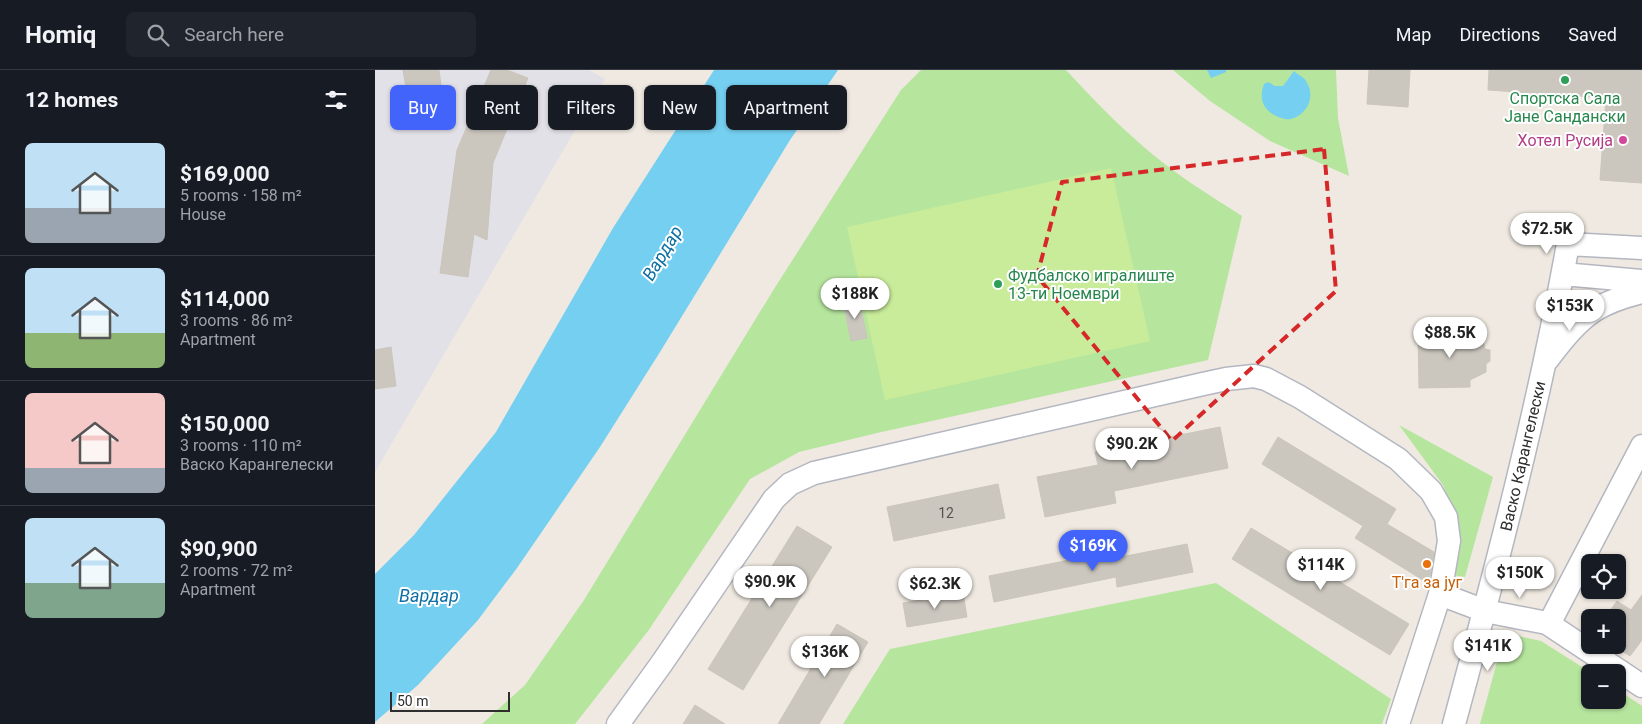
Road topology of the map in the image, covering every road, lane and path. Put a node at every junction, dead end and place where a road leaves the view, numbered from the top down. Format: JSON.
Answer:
{"nodes":[{"id":1,"x":1642,"y":248,"type":"edge"},
{"id":2,"x":1563,"y":274,"type":"junction"},
{"id":3,"x":1642,"y":281,"type":"edge"},
{"id":4,"x":1642,"y":292,"type":"edge"},
{"id":5,"x":1545,"y":363,"type":"junction"},
{"id":6,"x":1642,"y":446,"type":"edge"},
{"id":7,"x":1441,"y":594,"type":"junction"},
{"id":8,"x":1485,"y":610,"type":"junction"},
{"id":9,"x":1549,"y":624,"type":"junction"},
{"id":10,"x":1642,"y":686,"type":"edge"},
{"id":11,"x":618,"y":724,"type":"edge"},
{"id":12,"x":1398,"y":724,"type":"edge"},
{"id":13,"x":1454,"y":724,"type":"edge"}],
"edges":[{"from":1,"to":2,"type":"street","name":"Васко Карангелески"},
{"from":2,"to":3,"type":"street"},
{"from":2,"to":5,"type":"street","name":"Васко Карангелески"},
{"from":4,"to":5,"type":"street"},
{"from":5,"to":8,"type":"street","name":"Васко Карангелески"},
{"from":6,"to":9,"type":"street"},
{"from":7,"to":8,"type":"street"},
{"from":7,"to":11,"type":"street"},
{"from":7,"to":12,"type":"street"},
{"from":8,"to":9,"type":"street"},
{"from":8,"to":13,"type":"street","name":"Васко Карангелески"},
{"from":9,"to":10,"type":"street"}]}
